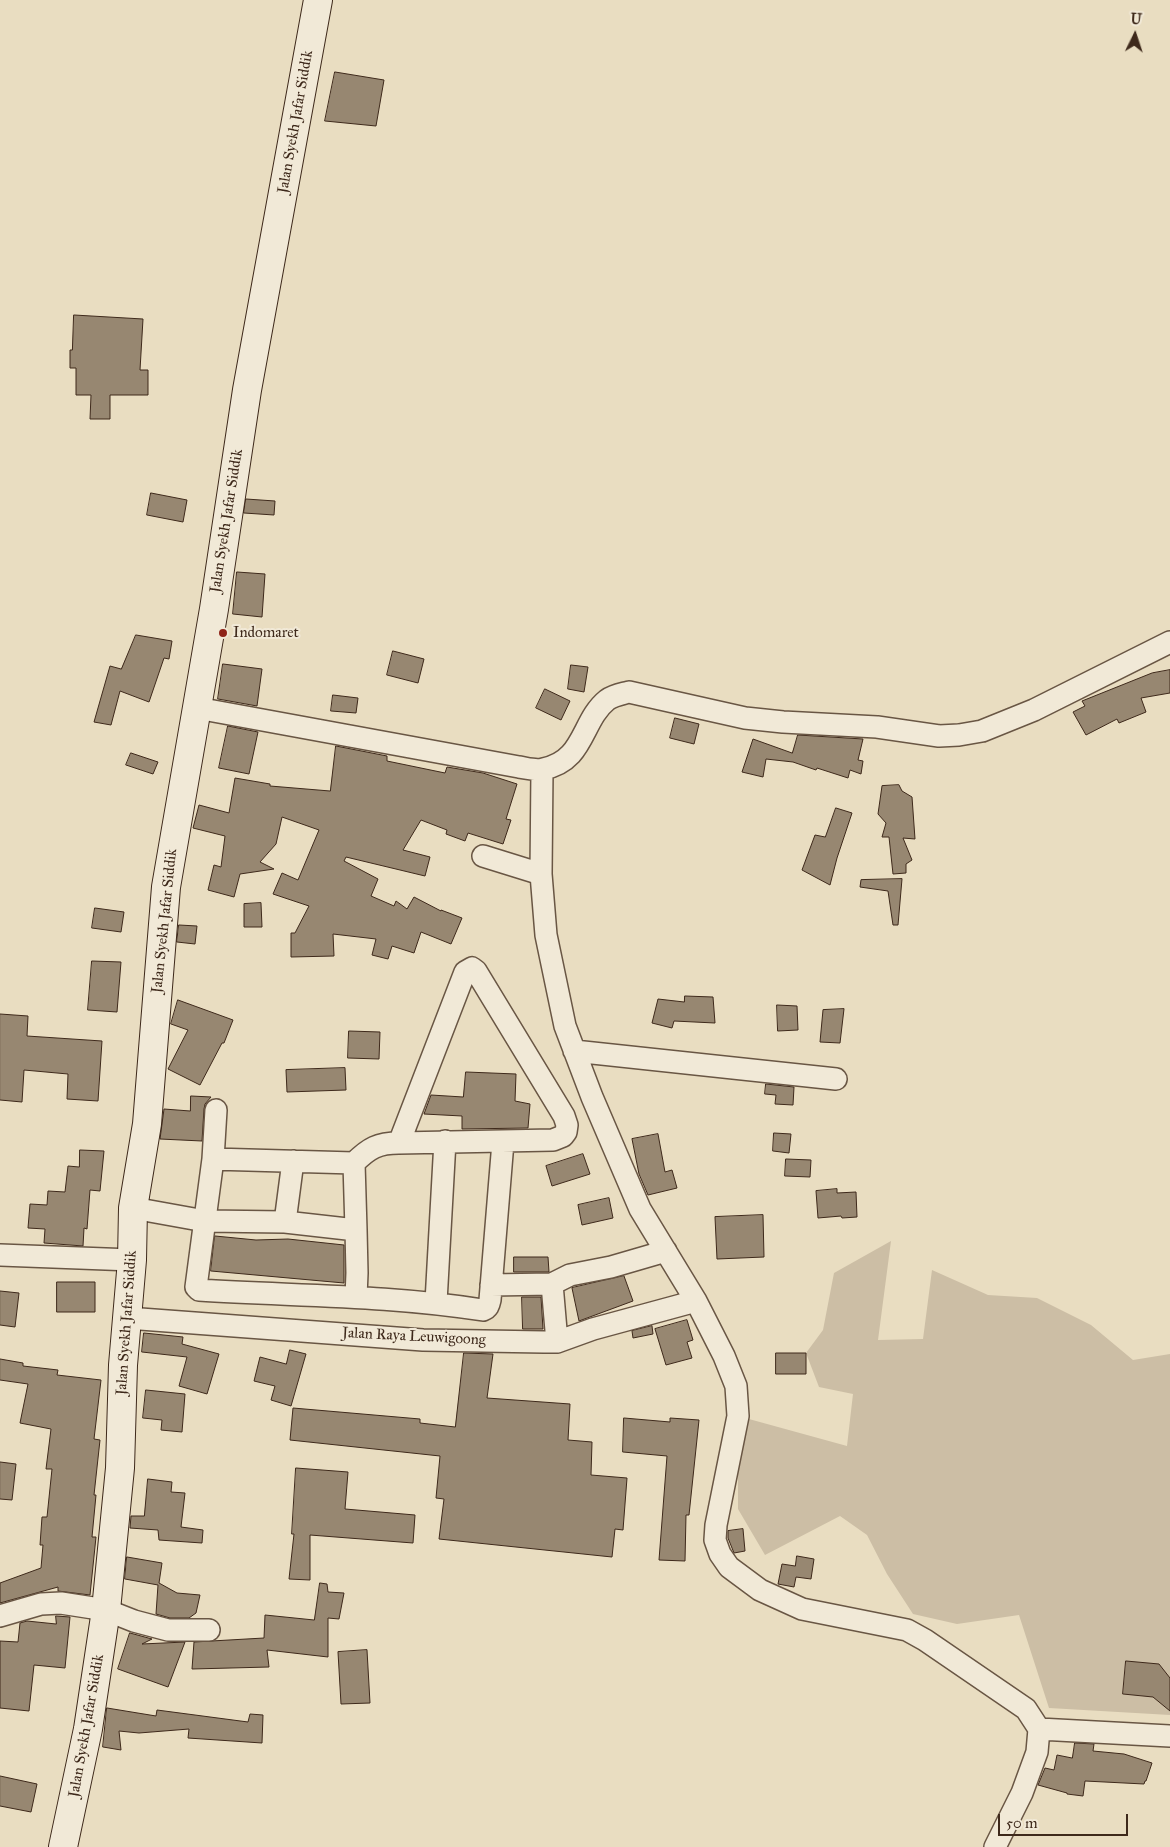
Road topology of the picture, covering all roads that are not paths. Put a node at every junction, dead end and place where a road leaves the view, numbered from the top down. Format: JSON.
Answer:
{"nodes":[{"id":1,"x":318,"y":0,"type":"edge"},
{"id":2,"x":1170,"y":642,"type":"edge"},
{"id":3,"x":197,"y":708,"type":"junction"},
{"id":4,"x":542,"y":770,"type":"junction"},
{"id":5,"x":482,"y":856,"type":"dead end"},
{"id":6,"x":541,"y":874,"type":"junction"},
{"id":7,"x":574,"y":1051,"type":"junction"},
{"id":8,"x":836,"y":1079,"type":"dead end"},
{"id":9,"x":216,"y":1110,"type":"dead end"},
{"id":10,"x":445,"y":1142,"type":"junction"},
{"id":11,"x":503,"y":1142,"type":"junction"},
{"id":12,"x":399,"y":1144,"type":"junction"},
{"id":13,"x":213,"y":1159,"type":"junction"},
{"id":14,"x":293,"y":1161,"type":"junction"},
{"id":15,"x":354,"y":1163,"type":"junction"},
{"id":16,"x":133,"y":1208,"type":"junction"},
{"id":17,"x":205,"y":1221,"type":"junction"},
{"id":18,"x":285,"y":1222,"type":"junction"},
{"id":19,"x":356,"y":1230,"type":"junction"},
{"id":20,"x":666,"y":1251,"type":"junction"},
{"id":21,"x":0,"y":1255,"type":"edge"},
{"id":22,"x":132,"y":1260,"type":"junction"},
{"id":23,"x":552,"y":1284,"type":"junction"},
{"id":24,"x":492,"y":1285,"type":"junction"},
{"id":25,"x":356,"y":1297,"type":"junction"},
{"id":26,"x":696,"y":1301,"type":"junction"},
{"id":27,"x":436,"y":1302,"type":"junction"},
{"id":28,"x":127,"y":1318,"type":"junction"},
{"id":29,"x":557,"y":1342,"type":"junction"},
{"id":30,"x":106,"y":1610,"type":"junction"},
{"id":31,"x":0,"y":1616,"type":"edge"},
{"id":32,"x":209,"y":1630,"type":"dead end"},
{"id":33,"x":1039,"y":1729,"type":"junction"},
{"id":34,"x":1170,"y":1736,"type":"edge"},
{"id":35,"x":64,"y":1847,"type":"edge"},
{"id":36,"x":996,"y":1847,"type":"edge"}],
"edges":[{"from":1,"to":3,"type":"main road","name":"Jalan Syekh Jafar Siddik"},
{"from":2,"to":4,"type":"street"},
{"from":3,"to":4,"type":"street"},
{"from":3,"to":16,"type":"main road","name":"Jalan Syekh Jafar Siddik"},
{"from":4,"to":6,"type":"street"},
{"from":5,"to":6,"type":"street"},
{"from":6,"to":7,"type":"street"},
{"from":7,"to":8,"type":"street"},
{"from":7,"to":20,"type":"street"},
{"from":9,"to":13,"type":"street"},
{"from":10,"to":11,"type":"street"},
{"from":10,"to":12,"type":"street"},
{"from":10,"to":27,"type":"street"},
{"from":11,"to":12,"type":"street"},
{"from":11,"to":24,"type":"street"},
{"from":12,"to":15,"type":"street"},
{"from":13,"to":14,"type":"street"},
{"from":13,"to":17,"type":"street"},
{"from":14,"to":15,"type":"street"},
{"from":14,"to":18,"type":"street"},
{"from":15,"to":19,"type":"street"},
{"from":16,"to":17,"type":"street"},
{"from":16,"to":22,"type":"main road","name":"Jalan Syekh Jafar Siddik"},
{"from":17,"to":18,"type":"street"},
{"from":17,"to":25,"type":"street"},
{"from":18,"to":19,"type":"street"},
{"from":19,"to":25,"type":"street"},
{"from":20,"to":23,"type":"street"},
{"from":20,"to":26,"type":"street"},
{"from":21,"to":22,"type":"street"},
{"from":22,"to":28,"type":"main road","name":"Jalan Syekh Jafar Siddik"},
{"from":23,"to":24,"type":"street"},
{"from":23,"to":29,"type":"street"},
{"from":24,"to":27,"type":"street"},
{"from":25,"to":27,"type":"street"},
{"from":26,"to":29,"type":"street","name":"Jalan Raya Leuwigoong"},
{"from":26,"to":33,"type":"street"},
{"from":28,"to":29,"type":"street","name":"Jalan Raya Leuwigoong"},
{"from":28,"to":30,"type":"main road","name":"Jalan Syekh Jafar Siddik"},
{"from":30,"to":31,"type":"street"},
{"from":30,"to":32,"type":"street"},
{"from":30,"to":35,"type":"main road","name":"Jalan Syekh Jafar Siddik"},
{"from":33,"to":34,"type":"street"},
{"from":33,"to":36,"type":"street"}]}
